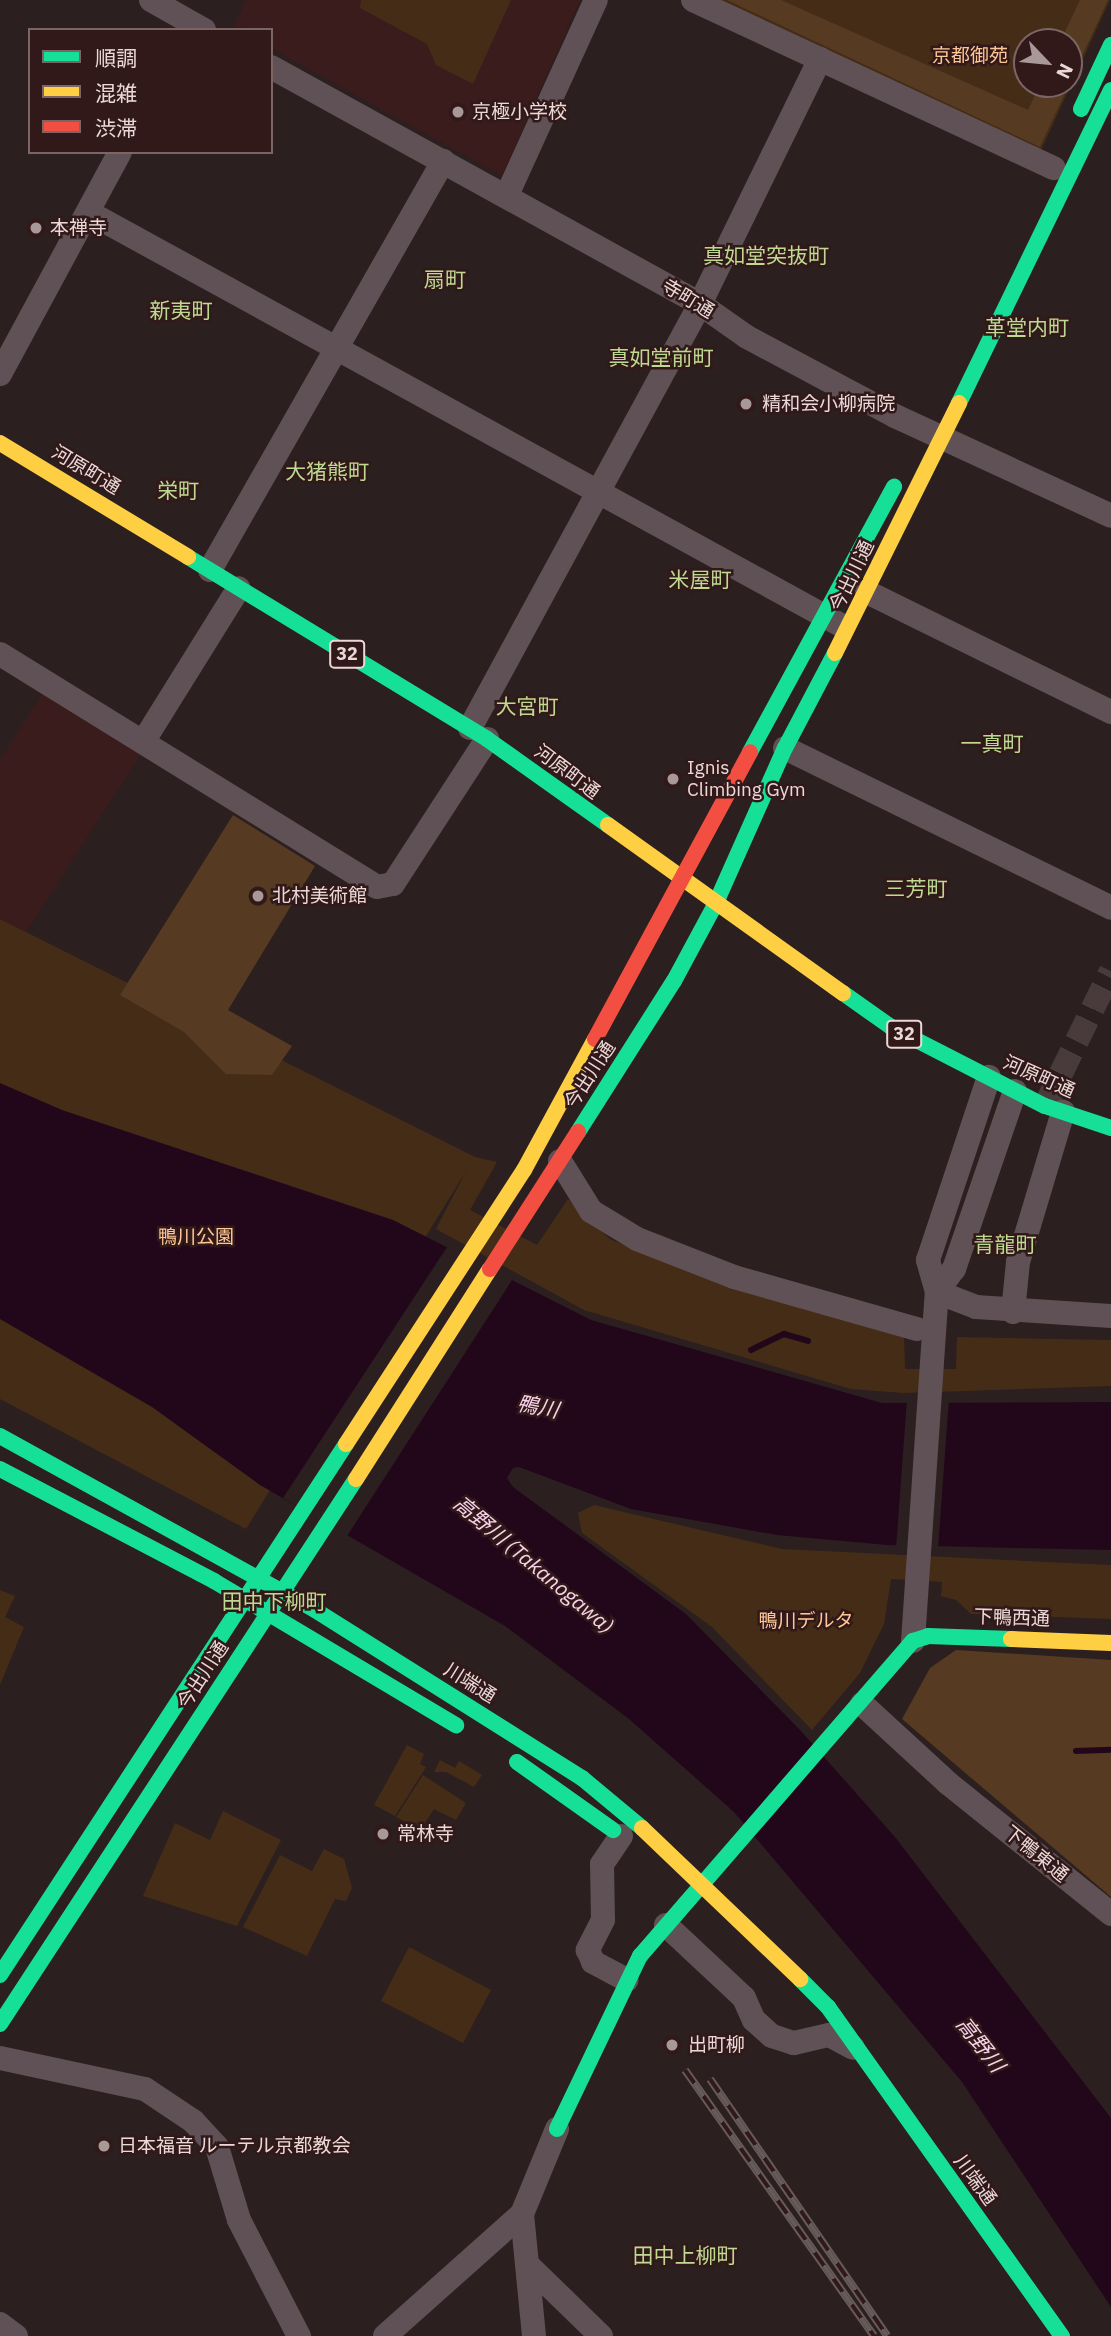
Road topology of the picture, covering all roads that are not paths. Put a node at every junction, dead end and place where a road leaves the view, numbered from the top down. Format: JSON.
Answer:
{"nodes":[{"id":1,"x":151,"y":0,"type":"edge"},
{"id":2,"x":596,"y":0,"type":"edge"},
{"id":3,"x":693,"y":0,"type":"edge"},
{"id":4,"x":193,"y":27,"type":"edge"},
{"id":5,"x":1111,"y":45,"type":"edge"},
{"id":6,"x":820,"y":59,"type":"junction"},
{"id":7,"x":273,"y":68,"type":"edge"},
{"id":8,"x":1111,"y":90,"type":"edge"},
{"id":9,"x":119,"y":154,"type":"edge"},
{"id":10,"x":443,"y":161,"type":"junction"},
{"id":11,"x":1054,"y":168,"type":"junction"},
{"id":12,"x":506,"y":195,"type":"junction"},
{"id":13,"x":88,"y":212,"type":"junction"},
{"id":14,"x":996,"y":285,"type":"dead end"},
{"id":15,"x":700,"y":304,"type":"junction"},
{"id":16,"x":336,"y":350,"type":"junction"},
{"id":17,"x":0,"y":374,"type":"edge"},
{"id":18,"x":929,"y":433,"type":"junction"},
{"id":19,"x":0,"y":443,"type":"edge"},
{"id":20,"x":905,"y":467,"type":"dead end"},
{"id":21,"x":598,"y":493,"type":"junction"},
{"id":22,"x":1111,"y":516,"type":"edge"},
{"id":23,"x":210,"y":570,"type":"junction"},
{"id":24,"x":239,"y":588,"type":"junction"},
{"id":25,"x":867,"y":592,"type":"junction"},
{"id":26,"x":825,"y":616,"type":"junction"},
{"id":27,"x":848,"y":630,"type":"junction"},
{"id":28,"x":0,"y":654,"type":"edge"},
{"id":29,"x":1111,"y":712,"type":"edge"},
{"id":30,"x":478,"y":734,"type":"junction"},
{"id":31,"x":143,"y":742,"type":"junction"},
{"id":32,"x":785,"y":748,"type":"junction"},
{"id":33,"x":682,"y":883,"type":"junction"},
{"id":34,"x":716,"y":905,"type":"junction"},
{"id":35,"x":1111,"y":908,"type":"edge"},
{"id":36,"x":989,"y":1077,"type":"junction"},
{"id":37,"x":1015,"y":1091,"type":"junction"},
{"id":38,"x":1063,"y":1112,"type":"junction"},
{"id":39,"x":1111,"y":1128,"type":"edge"},
{"id":40,"x":560,"y":1161,"type":"junction"},
{"id":41,"x":937,"y":1292,"type":"junction"},
{"id":42,"x":1013,"y":1311,"type":"junction"},
{"id":43,"x":1111,"y":1316,"type":"edge"},
{"id":44,"x":925,"y":1334,"type":"junction"},
{"id":45,"x":0,"y":1436,"type":"edge"},
{"id":46,"x":0,"y":1469,"type":"edge"},
{"id":47,"x":257,"y":1577,"type":"junction"},
{"id":48,"x":284,"y":1592,"type":"junction"},
{"id":49,"x":243,"y":1599,"type":"junction"},
{"id":50,"x":269,"y":1614,"type":"junction"},
{"id":51,"x":913,"y":1641,"type":"junction"},
{"id":52,"x":1111,"y":1643,"type":"edge"},
{"id":53,"x":855,"y":1712,"type":"junction"},
{"id":54,"x":474,"y":1736,"type":"dead end"},
{"id":55,"x":497,"y":1749,"type":"dead end"},
{"id":56,"x":631,"y":1844,"type":"junction"},
{"id":57,"x":701,"y":1881,"type":"junction"},
{"id":58,"x":690,"y":1895,"type":"junction"},
{"id":59,"x":1111,"y":1913,"type":"edge"},
{"id":60,"x":666,"y":1925,"type":"junction"},
{"id":61,"x":0,"y":1975,"type":"edge"},
{"id":62,"x":627,"y":1980,"type":"junction"},
{"id":63,"x":0,"y":2024,"type":"edge"},
{"id":64,"x":853,"y":2048,"type":"junction"},
{"id":65,"x":0,"y":2058,"type":"edge"},
{"id":66,"x":557,"y":2129,"type":"joint"},
{"id":67,"x":522,"y":2214,"type":"junction"},
{"id":68,"x":530,"y":2267,"type":"junction"},
{"id":69,"x":0,"y":2325,"type":"edge"},
{"id":70,"x":16,"y":2336,"type":"edge"},
{"id":71,"x":299,"y":2336,"type":"edge"},
{"id":72,"x":386,"y":2336,"type":"edge"},
{"id":73,"x":534,"y":2336,"type":"edge"},
{"id":74,"x":601,"y":2336,"type":"edge"},
{"id":75,"x":1062,"y":2336,"type":"edge"}],
"edges":[{"from":1,"to":4,"type":"street"},
{"from":2,"to":12,"type":"street"},
{"from":3,"to":6,"type":"street"},
{"from":5,"to":11,"type":"main road"},
{"from":6,"to":11,"type":"street"},
{"from":6,"to":15,"type":"street"},
{"from":7,"to":10,"type":"street","name":"寺町通"},
{"from":8,"to":18,"type":"main road","name":"今出川通"},
{"from":9,"to":13,"type":"street"},
{"from":10,"to":12,"type":"street","name":"寺町通"},
{"from":10,"to":16,"type":"street"},
{"from":11,"to":14,"type":"main road"},
{"from":12,"to":15,"type":"street","name":"寺町通"},
{"from":13,"to":16,"type":"street"},
{"from":13,"to":17,"type":"street"},
{"from":15,"to":18,"type":"street","name":"寺町通"},
{"from":15,"to":21,"type":"street"},
{"from":16,"to":21,"type":"street"},
{"from":16,"to":23,"type":"street"},
{"from":18,"to":22,"type":"street","name":"寺町通"},
{"from":18,"to":25,"type":"main road","name":"今出川通"},
{"from":19,"to":23,"type":"main road","name":"河原町通","number":"32"},
{"from":20,"to":26,"type":"main road","name":"今出川通"},
{"from":21,"to":26,"type":"street"},
{"from":21,"to":30,"type":"street"},
{"from":23,"to":24,"type":"main road","name":"河原町通","number":"32"},
{"from":24,"to":30,"type":"main road","name":"河原町通","number":"32"},
{"from":24,"to":31,"type":"street"},
{"from":25,"to":27,"type":"main road","name":"今出川通"},
{"from":25,"to":29,"type":"street"},
{"from":26,"to":27,"type":"street"},
{"from":26,"to":33,"type":"main road","name":"今出川通"},
{"from":27,"to":32,"type":"main road","name":"今出川通"},
{"from":28,"to":31,"type":"street"},
{"from":30,"to":31,"type":"street"},
{"from":30,"to":33,"type":"main road","name":"河原町通","number":"32"},
{"from":32,"to":34,"type":"main road","name":"今出川通"},
{"from":32,"to":35,"type":"street"},
{"from":33,"to":34,"type":"main road","name":"河原町通","number":"32"},
{"from":33,"to":47,"type":"main road","name":"今出川通"},
{"from":34,"to":36,"type":"main road","name":"河原町通","number":"32"},
{"from":34,"to":40,"type":"main road","name":"今出川通"},
{"from":36,"to":37,"type":"main road","name":"河原町通","number":"32"},
{"from":36,"to":41,"type":"street"},
{"from":37,"to":38,"type":"main road","name":"河原町通","number":"32"},
{"from":37,"to":41,"type":"street"},
{"from":38,"to":39,"type":"main road","name":"河原町通","number":"32"},
{"from":38,"to":42,"type":"street"},
{"from":40,"to":44,"type":"street"},
{"from":40,"to":48,"type":"main road","name":"今出川通"},
{"from":41,"to":42,"type":"street"},
{"from":41,"to":44,"type":"street"},
{"from":42,"to":43,"type":"street"},
{"from":44,"to":51,"type":"street"},
{"from":45,"to":47,"type":"main road","name":"川端通"},
{"from":46,"to":49,"type":"main road"},
{"from":47,"to":48,"type":"main road","name":"川端通"},
{"from":47,"to":49,"type":"main road","name":"今出川通"},
{"from":48,"to":50,"type":"main road","name":"今出川通"},
{"from":48,"to":57,"type":"main road","name":"川端通"},
{"from":49,"to":50,"type":"main road"},
{"from":49,"to":61,"type":"main road","name":"今出川通"},
{"from":50,"to":54,"type":"main road"},
{"from":50,"to":63,"type":"main road","name":"今出川通"},
{"from":51,"to":52,"type":"main road","name":"下鴨西通"},
{"from":51,"to":53,"type":"main road"},
{"from":53,"to":57,"type":"main road"},
{"from":53,"to":59,"type":"street","name":"下鴨東通"},
{"from":55,"to":56,"type":"main road","name":"川端通"},
{"from":56,"to":58,"type":"main road","name":"川端通"},
{"from":56,"to":62,"type":"street"},
{"from":57,"to":58,"type":"main road"},
{"from":57,"to":64,"type":"main road","name":"川端通"},
{"from":58,"to":60,"type":"main road"},
{"from":58,"to":64,"type":"main road","name":"川端通"},
{"from":60,"to":62,"type":"main road"},
{"from":60,"to":64,"type":"street"},
{"from":62,"to":66,"type":"main road"},
{"from":64,"to":75,"type":"main road","name":"川端通"},
{"from":65,"to":71,"type":"street"},
{"from":66,"to":67,"type":"street"},
{"from":67,"to":68,"type":"street"},
{"from":67,"to":72,"type":"street"},
{"from":68,"to":73,"type":"street"},
{"from":68,"to":74,"type":"street"},
{"from":69,"to":70,"type":"street"}]}
